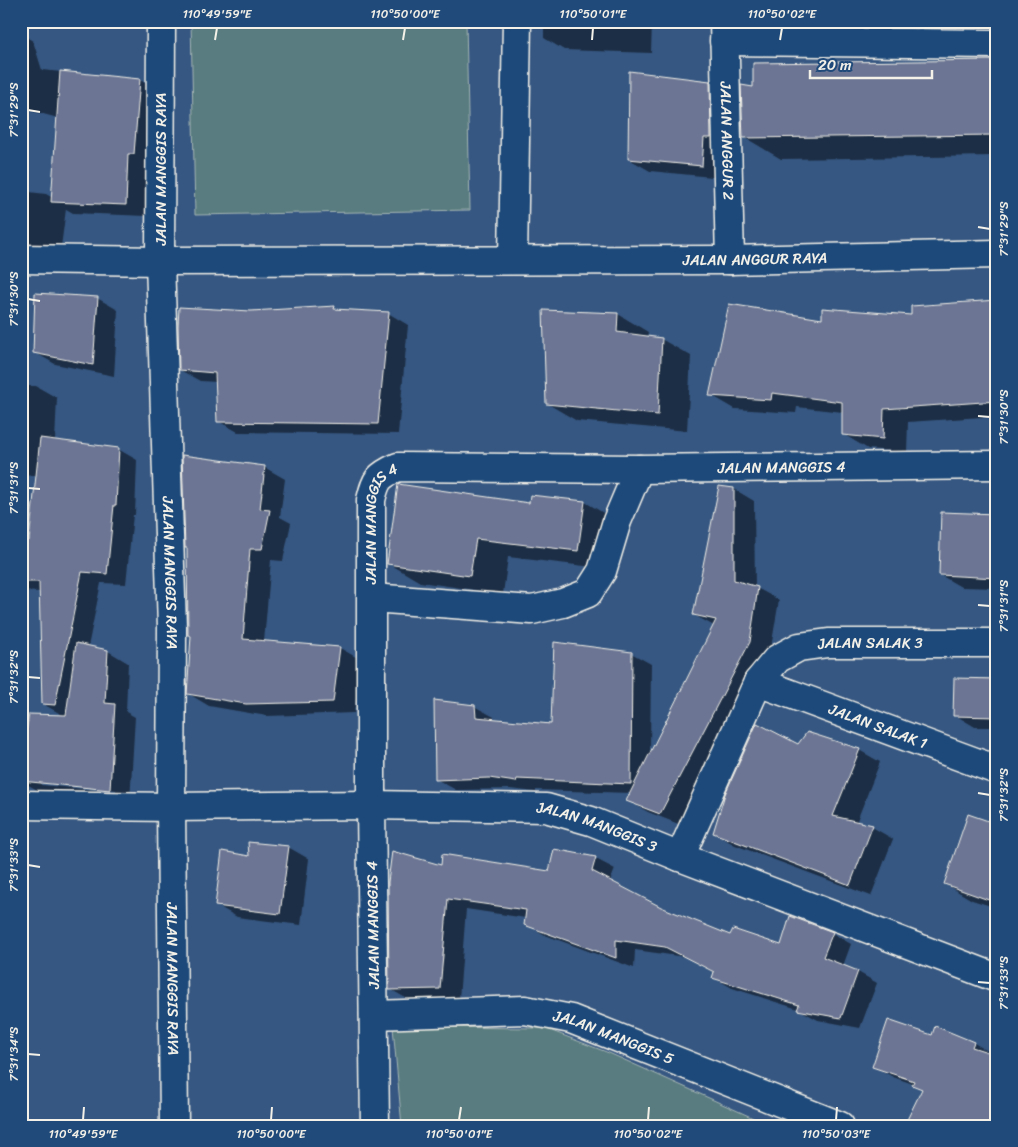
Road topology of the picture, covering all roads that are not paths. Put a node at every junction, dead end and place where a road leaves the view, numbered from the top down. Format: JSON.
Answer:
{"nodes":[{"id":1,"x":162,"y":21,"type":"edge"},
{"id":2,"x":517,"y":21,"type":"edge"},
{"id":3,"x":724,"y":31,"type":"edge"},
{"id":4,"x":997,"y":44,"type":"edge"},
{"id":5,"x":997,"y":254,"type":"edge"},
{"id":6,"x":21,"y":259,"type":"edge"},
{"id":7,"x":513,"y":260,"type":"junction"},
{"id":8,"x":730,"y":260,"type":"junction"},
{"id":9,"x":160,"y":261,"type":"junction"},
{"id":10,"x":997,"y":465,"type":"edge"},
{"id":11,"x":639,"y":469,"type":"junction"},
{"id":12,"x":372,"y":598,"type":"junction"},
{"id":13,"x":997,"y":643,"type":"edge"},
{"id":14,"x":758,"y":682,"type":"junction"},
{"id":15,"x":997,"y":770,"type":"edge"},
{"id":16,"x":21,"y":805,"type":"edge"},
{"id":17,"x":371,"y":805,"type":"junction"},
{"id":18,"x":171,"y":807,"type":"junction"},
{"id":19,"x":680,"y":857,"type":"junction"},
{"id":20,"x":997,"y":978,"type":"edge"},
{"id":21,"x":374,"y":1015,"type":"junction"},
{"id":22,"x":174,"y":1126,"type":"edge"},
{"id":23,"x":375,"y":1126,"type":"edge"},
{"id":24,"x":840,"y":1126,"type":"edge"}],
"edges":[{"from":1,"to":9,"type":"street","name":"JALAN MANGGIS RAYA"},
{"from":2,"to":7,"type":"street"},
{"from":3,"to":4,"type":"street"},
{"from":3,"to":8,"type":"street","name":"JALAN ANGGUR 2"},
{"from":5,"to":8,"type":"street","name":"JALAN ANGGUR RAYA"},
{"from":6,"to":9,"type":"street","name":"JALAN ANGGUR RAYA"},
{"from":7,"to":8,"type":"street","name":"JALAN ANGGUR RAYA"},
{"from":7,"to":9,"type":"street","name":"JALAN ANGGUR RAYA"},
{"from":9,"to":18,"type":"street","name":"JALAN MANGGIS RAYA"},
{"from":10,"to":11,"type":"street","name":"JALAN MANGGIS 4"},
{"from":11,"to":12,"type":"street"},
{"from":11,"to":12,"type":"street","name":"JALAN MANGGIS 4"},
{"from":12,"to":17,"type":"street","name":"JALAN MANGGIS 4"},
{"from":13,"to":14,"type":"street","name":"JALAN SALAK 3"},
{"from":14,"to":15,"type":"street","name":"JALAN SALAK 1"},
{"from":14,"to":19,"type":"street","name":"JALAN SALAK 3"},
{"from":16,"to":18,"type":"street","name":"JALAN MANGGIS 3"},
{"from":17,"to":18,"type":"street","name":"JALAN MANGGIS 3"},
{"from":17,"to":19,"type":"street","name":"JALAN MANGGIS 3"},
{"from":17,"to":21,"type":"street","name":"JALAN MANGGIS 4"},
{"from":18,"to":22,"type":"street","name":"JALAN MANGGIS RAYA"},
{"from":19,"to":20,"type":"street","name":"JALAN MANGGIS 3"},
{"from":21,"to":23,"type":"street","name":"JALAN MANGGIS 4"},
{"from":21,"to":24,"type":"street","name":"JALAN MANGGIS 5"}]}
